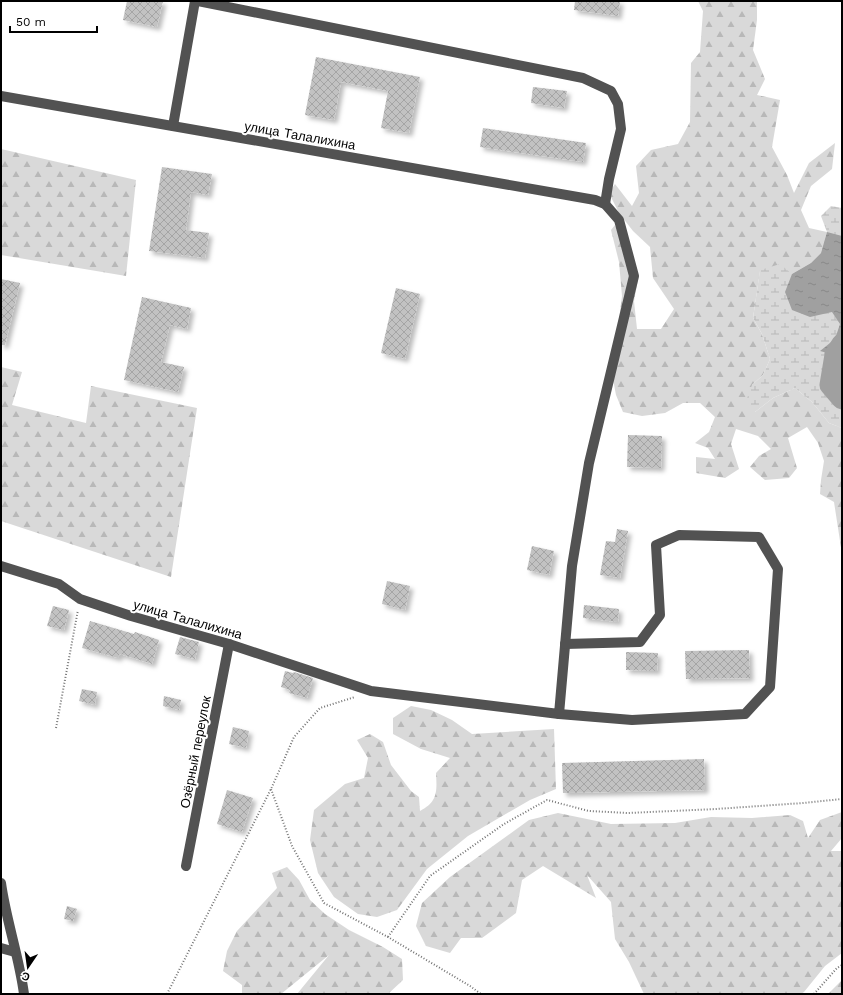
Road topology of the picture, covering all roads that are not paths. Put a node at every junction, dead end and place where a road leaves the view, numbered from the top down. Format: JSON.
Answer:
{"nodes":[{"id":1,"x":195,"y":1,"type":"edge"},
{"id":2,"x":198,"y":1,"type":"edge"},
{"id":3,"x":1,"y":96,"type":"edge"},
{"id":4,"x":173,"y":126,"type":"junction"},
{"id":5,"x":600,"y":202,"type":"junction"},
{"id":6,"x":1,"y":566,"type":"edge"},
{"id":7,"x":229,"y":644,"type":"junction"},
{"id":8,"x":565,"y":644,"type":"junction"},
{"id":9,"x":559,"y":714,"type":"junction"},
{"id":10,"x":186,"y":866,"type":"dead end"},
{"id":11,"x":1,"y":883,"type":"edge"},
{"id":12,"x":1,"y":948,"type":"edge"},
{"id":13,"x":15,"y":952,"type":"junction"},
{"id":14,"x":24,"y":994,"type":"edge"}],
"edges":[{"from":1,"to":4,"type":"street"},
{"from":2,"to":5,"type":"street"},
{"from":3,"to":4,"type":"street","name":"улица Талалихина"},
{"from":4,"to":5,"type":"street","name":"улица Талалихина"},
{"from":5,"to":8,"type":"street"},
{"from":6,"to":7,"type":"street","name":"улица Талалихина"},
{"from":7,"to":9,"type":"street","name":"улица Талалихина"},
{"from":7,"to":10,"type":"street","name":"Озёрный переулок"},
{"from":8,"to":9,"type":"street"},
{"from":8,"to":9,"type":"street","name":"улица Талалихина"},
{"from":11,"to":13,"type":"street"},
{"from":12,"to":13,"type":"street"},
{"from":13,"to":14,"type":"street"}]}
